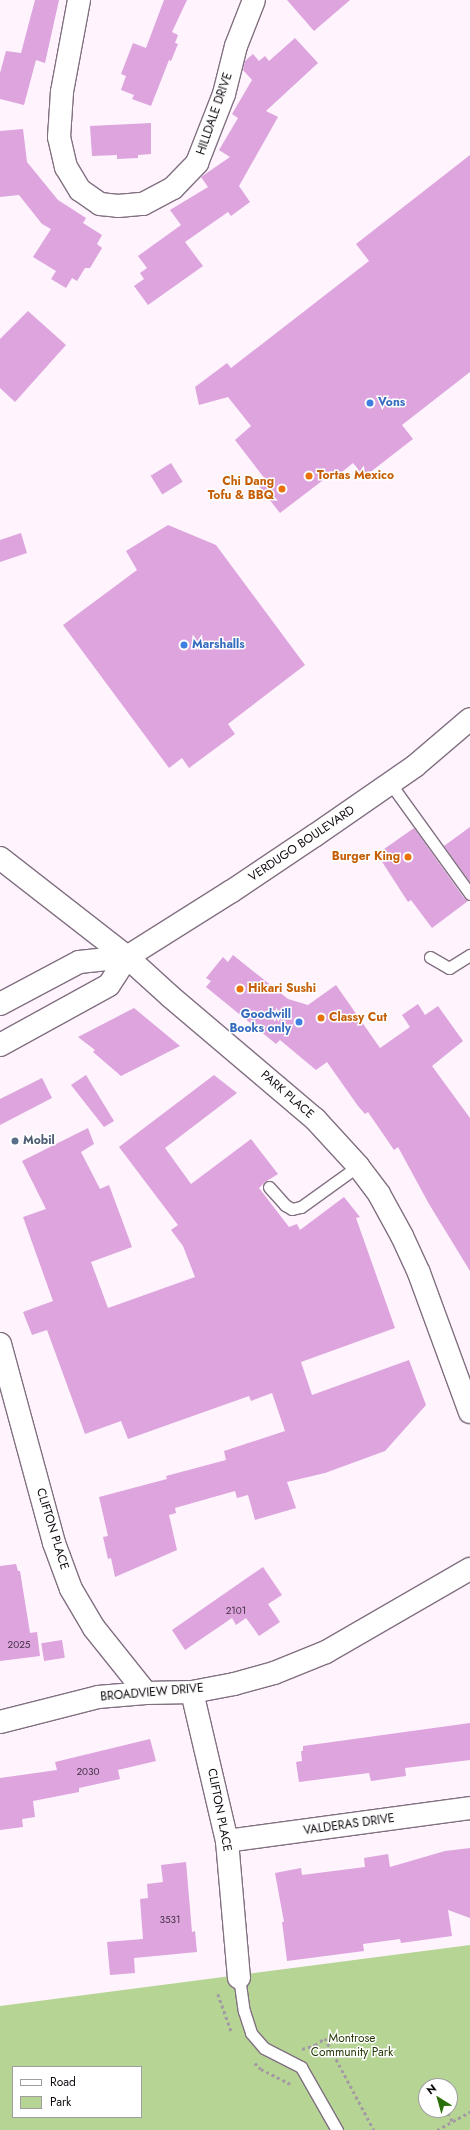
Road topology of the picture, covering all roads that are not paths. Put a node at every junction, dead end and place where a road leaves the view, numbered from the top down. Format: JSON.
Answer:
{"nodes":[{"id":1,"x":79,"y":0,"type":"edge"},
{"id":2,"x":254,"y":0,"type":"edge"},
{"id":3,"x":470,"y":719,"type":"edge"},
{"id":4,"x":390,"y":783,"type":"junction"},
{"id":5,"x":0,"y":858,"type":"edge"},
{"id":6,"x":470,"y":894,"type":"edge"},
{"id":7,"x":470,"y":955,"type":"edge"},
{"id":8,"x":430,"y":957,"type":"dead end"},
{"id":9,"x":127,"y":958,"type":"junction"},
{"id":10,"x":0,"y":1004,"type":"edge"},
{"id":11,"x":0,"y":1045,"type":"edge"},
{"id":12,"x":358,"y":1166,"type":"junction"},
{"id":13,"x":269,"y":1187,"type":"dead end"},
{"id":14,"x":0,"y":1344,"type":"edge"},
{"id":15,"x":470,"y":1412,"type":"edge"},
{"id":16,"x":470,"y":1569,"type":"edge"},
{"id":17,"x":192,"y":1692,"type":"junction"},
{"id":18,"x":146,"y":1693,"type":"junction"},
{"id":19,"x":0,"y":1722,"type":"edge"},
{"id":20,"x":470,"y":1808,"type":"edge"},
{"id":21,"x":227,"y":1842,"type":"junction"},
{"id":22,"x":239,"y":1978,"type":"joint"},
{"id":23,"x":336,"y":2130,"type":"edge"}],
"edges":[{"from":1,"to":2,"type":"street","name":"HILLDALE DRIVE"},
{"from":3,"to":4,"type":"street","name":"VERDUGO BOULEVARD"},
{"from":4,"to":6,"type":"lane"},
{"from":4,"to":9,"type":"street","name":"VERDUGO BOULEVARD"},
{"from":5,"to":9,"type":"street","name":"PARK PLACE"},
{"from":7,"to":8,"type":"lane"},
{"from":9,"to":10,"type":"street","name":"VERDUGO BOULEVARD"},
{"from":9,"to":11,"type":"street","name":"VERDUGO BOULEVARD"},
{"from":9,"to":12,"type":"street","name":"PARK PLACE"},
{"from":12,"to":13,"type":"lane"},
{"from":12,"to":15,"type":"street","name":"PARK PLACE"},
{"from":14,"to":18,"type":"street","name":"CLIFTON PLACE"},
{"from":16,"to":17,"type":"street","name":"BROADVIEW DRIVE"},
{"from":17,"to":18,"type":"street","name":"BROADVIEW DRIVE"},
{"from":17,"to":21,"type":"street","name":"CLIFTON PLACE"},
{"from":18,"to":19,"type":"street","name":"BROADVIEW DRIVE"},
{"from":20,"to":21,"type":"street","name":"VALDERAS DRIVE"},
{"from":21,"to":22,"type":"street","name":"CLIFTON PLACE"},
{"from":22,"to":23,"type":"lane"}]}
